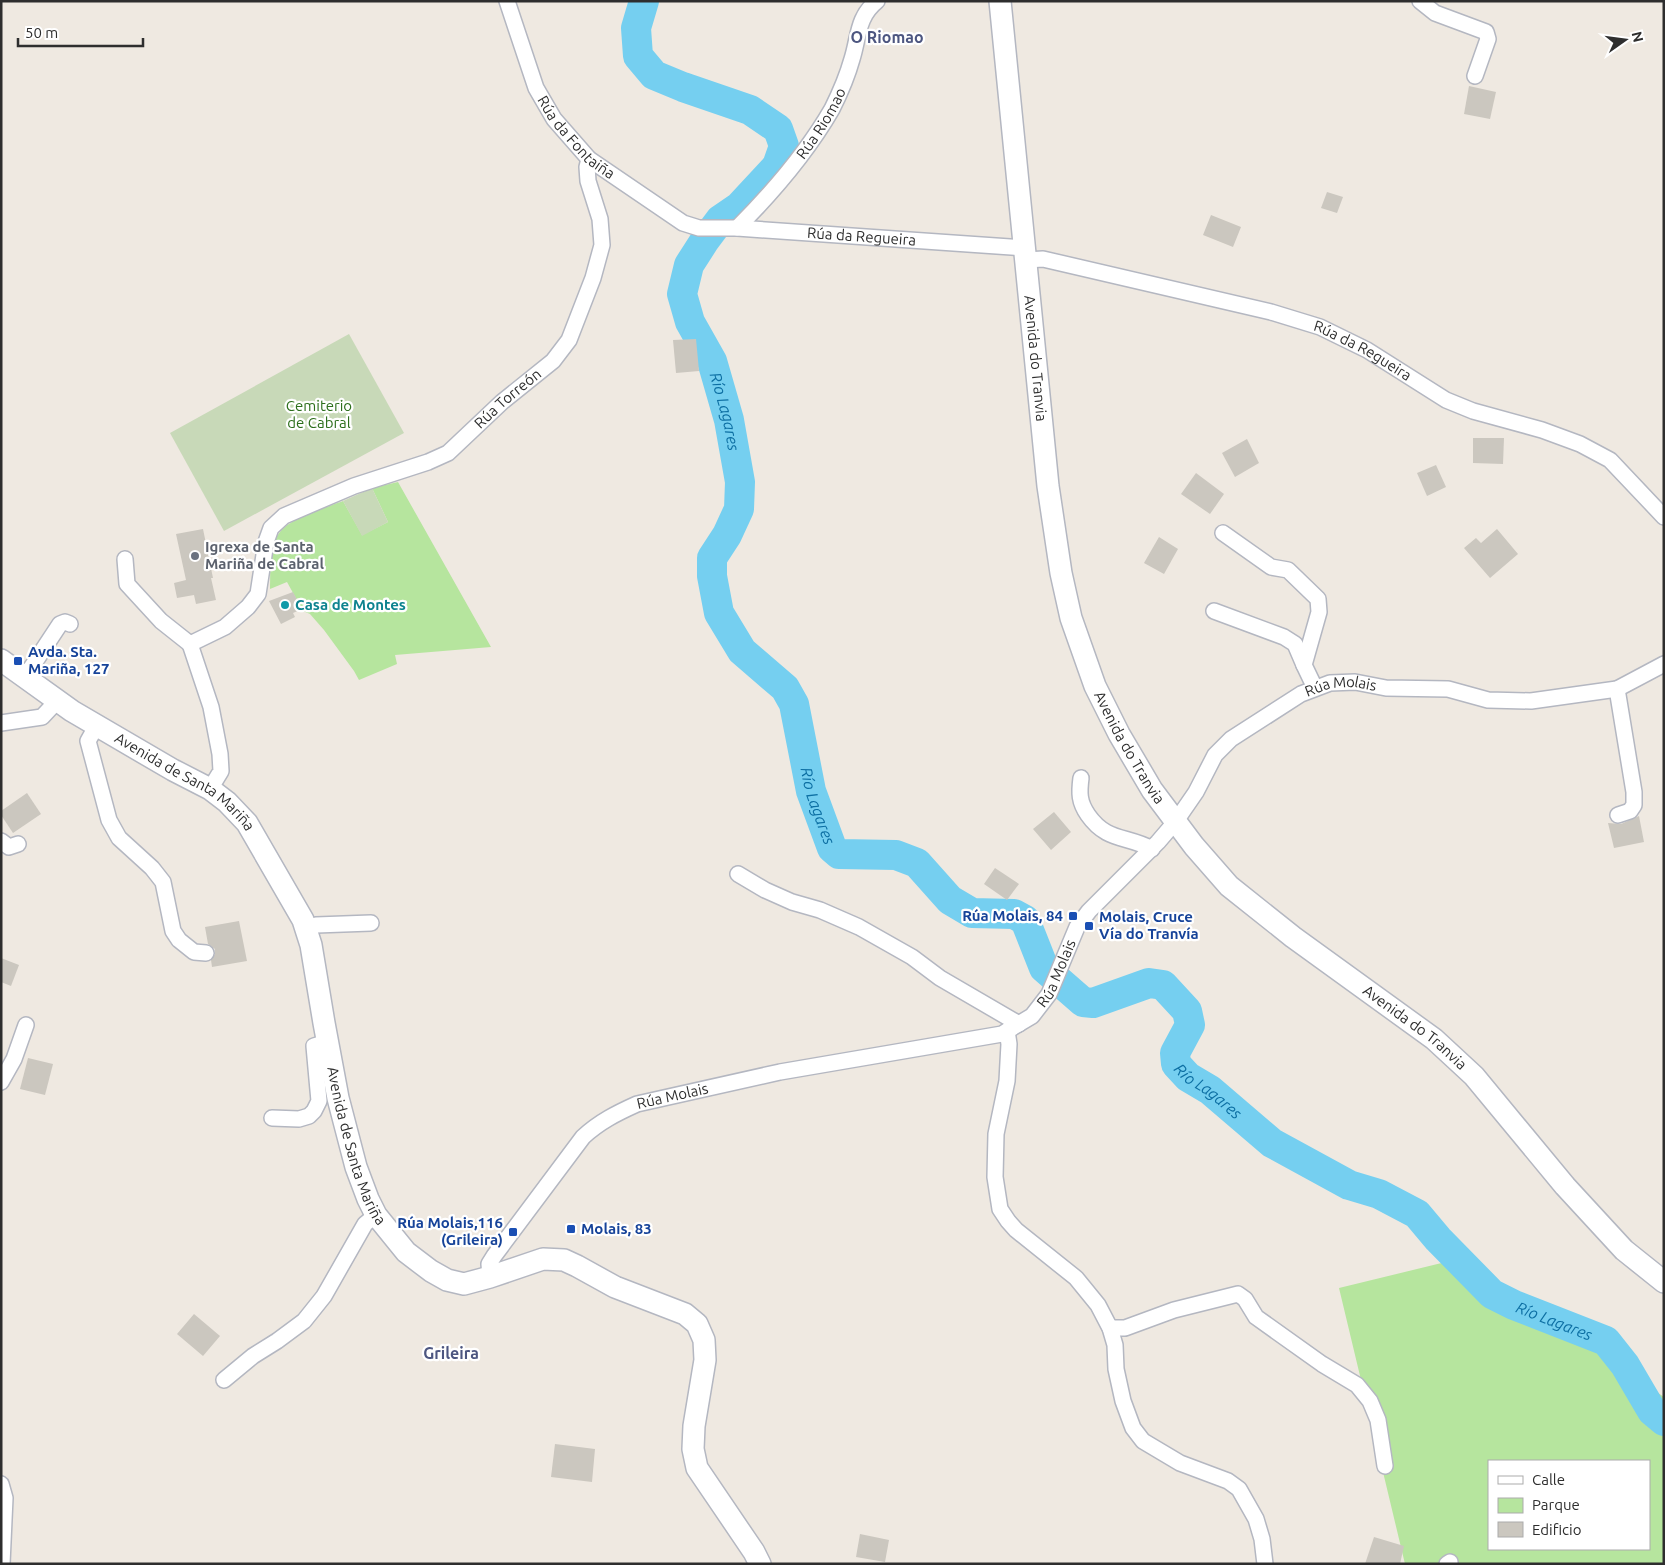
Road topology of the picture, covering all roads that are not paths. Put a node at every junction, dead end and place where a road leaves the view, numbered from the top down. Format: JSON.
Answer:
{"nodes":[{"id":1,"x":507,"y":1,"type":"edge"},
{"id":2,"x":877,"y":1,"type":"edge"},
{"id":3,"x":1000,"y":1,"type":"edge"},
{"id":4,"x":1420,"y":1,"type":"edge"},
{"id":5,"x":1475,"y":76,"type":"dead end"},
{"id":6,"x":589,"y":159,"type":"junction"},
{"id":7,"x":699,"y":228,"type":"joint"},
{"id":8,"x":737,"y":228,"type":"junction"},
{"id":9,"x":1025,"y":254,"type":"junction"},
{"id":10,"x":1664,"y":517,"type":"edge"},
{"id":11,"x":1223,"y":533,"type":"dead end"},
{"id":12,"x":125,"y":559,"type":"dead end"},
{"id":13,"x":1214,"y":611,"type":"dead end"},
{"id":14,"x":70,"y":624,"type":"dead end"},
{"id":15,"x":190,"y":644,"type":"junction"},
{"id":16,"x":1,"y":660,"type":"edge"},
{"id":17,"x":1304,"y":664,"type":"junction"},
{"id":18,"x":1664,"y":664,"type":"edge"},
{"id":19,"x":26,"y":678,"type":"junction"},
{"id":20,"x":1316,"y":688,"type":"junction"},
{"id":21,"x":1616,"y":689,"type":"junction"},
{"id":22,"x":58,"y":700,"type":"junction"},
{"id":23,"x":1,"y":723,"type":"edge"},
{"id":24,"x":97,"y":726,"type":"junction"},
{"id":25,"x":1081,"y":778,"type":"dead end"},
{"id":26,"x":210,"y":790,"type":"junction"},
{"id":27,"x":1618,"y":816,"type":"dead end"},
{"id":28,"x":1176,"y":822,"type":"junction"},
{"id":29,"x":1,"y":841,"type":"edge"},
{"id":30,"x":18,"y":844,"type":"dead end"},
{"id":31,"x":1152,"y":849,"type":"junction"},
{"id":32,"x":738,"y":874,"type":"dead end"},
{"id":33,"x":371,"y":923,"type":"dead end"},
{"id":34,"x":306,"y":929,"type":"junction"},
{"id":35,"x":206,"y":953,"type":"dead end"},
{"id":36,"x":26,"y":1025,"type":"dead end"},
{"id":37,"x":1013,"y":1027,"type":"junction"},
{"id":38,"x":327,"y":1042,"type":"junction"},
{"id":39,"x":1,"y":1082,"type":"edge"},
{"id":40,"x":272,"y":1118,"type":"dead end"},
{"id":41,"x":376,"y":1215,"type":"junction"},
{"id":42,"x":490,"y":1277,"type":"junction"},
{"id":43,"x":1664,"y":1282,"type":"edge"},
{"id":44,"x":1110,"y":1328,"type":"junction"},
{"id":45,"x":224,"y":1380,"type":"dead end"},
{"id":46,"x":1385,"y":1466,"type":"dead end"},
{"id":47,"x":1,"y":1484,"type":"edge"},
{"id":48,"x":2,"y":1564,"type":"edge"},
{"id":49,"x":760,"y":1564,"type":"edge"},
{"id":50,"x":1264,"y":1564,"type":"edge"}],
"edges":[{"from":1,"to":6,"type":"street","name":"Rúa da Fontaiña"},
{"from":2,"to":8,"type":"street","name":"Rúa Riomao"},
{"from":3,"to":9,"type":"main road","name":"Avenida do Tranvia"},
{"from":4,"to":5,"type":"street"},
{"from":6,"to":7,"type":"street","name":"Rúa da Fontaiña"},
{"from":6,"to":15,"type":"street","name":"Rúa Torreón"},
{"from":7,"to":8,"type":"street","name":"Rúa da Regueira"},
{"from":8,"to":9,"type":"street","name":"Rúa da Regueira"},
{"from":9,"to":10,"type":"street","name":"Rúa da Regueira"},
{"from":9,"to":28,"type":"main road","name":"Avenida do Tranvia"},
{"from":11,"to":17,"type":"street"},
{"from":12,"to":15,"type":"street"},
{"from":13,"to":17,"type":"street"},
{"from":14,"to":19,"type":"street"},
{"from":15,"to":26,"type":"street"},
{"from":16,"to":19,"type":"main road","name":"Avenida de Santa Mariña"},
{"from":17,"to":20,"type":"street"},
{"from":18,"to":21,"type":"street","name":"Rúa Molais"},
{"from":19,"to":22,"type":"main road","name":"Avenida de Santa Mariña"},
{"from":20,"to":21,"type":"street","name":"Rúa Molais"},
{"from":20,"to":28,"type":"street","name":"Rúa Molais"},
{"from":21,"to":27,"type":"street"},
{"from":22,"to":23,"type":"street"},
{"from":22,"to":24,"type":"main road","name":"Avenida de Santa Mariña"},
{"from":24,"to":26,"type":"main road","name":"Avenida de Santa Mariña"},
{"from":24,"to":35,"type":"street"},
{"from":25,"to":31,"type":"street"},
{"from":26,"to":34,"type":"main road","name":"Avenida de Santa Mariña"},
{"from":28,"to":31,"type":"street","name":"Rúa Molais"},
{"from":28,"to":43,"type":"main road","name":"Avenida do Tranvia"},
{"from":29,"to":30,"type":"street"},
{"from":31,"to":37,"type":"street","name":"Rúa Molais"},
{"from":32,"to":37,"type":"street"},
{"from":33,"to":34,"type":"street"},
{"from":34,"to":38,"type":"main road","name":"Avenida de Santa Mariña"},
{"from":36,"to":39,"type":"street"},
{"from":37,"to":42,"type":"street","name":"Rúa Molais"},
{"from":37,"to":44,"type":"street"},
{"from":38,"to":40,"type":"street"},
{"from":38,"to":41,"type":"main road","name":"Avenida de Santa Mariña"},
{"from":41,"to":42,"type":"main road","name":"Avenida de Santa Mariña"},
{"from":41,"to":45,"type":"street"},
{"from":42,"to":49,"type":"main road","name":"Avenida de Santa Mariña"},
{"from":44,"to":46,"type":"street"},
{"from":44,"to":50,"type":"street"},
{"from":47,"to":48,"type":"street"}]}
